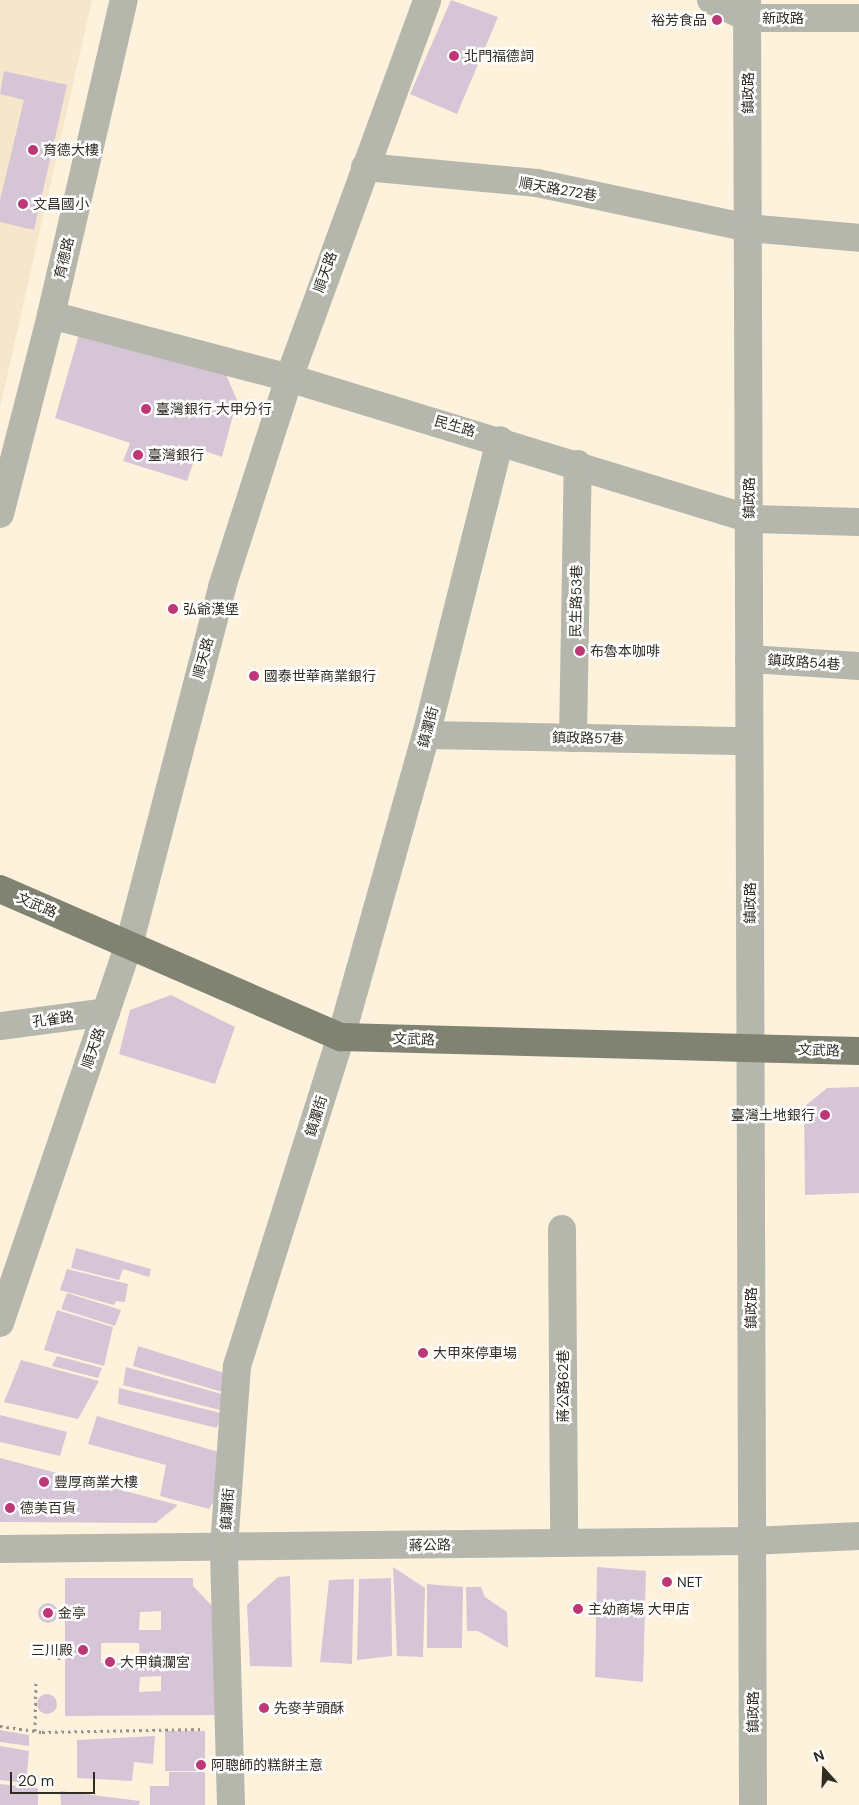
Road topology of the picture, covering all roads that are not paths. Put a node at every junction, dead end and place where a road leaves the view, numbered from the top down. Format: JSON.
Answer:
{"nodes":[{"id":1,"x":124,"y":0,"type":"edge"},
{"id":2,"x":426,"y":0,"type":"edge"},
{"id":3,"x":711,"y":0,"type":"edge"},
{"id":4,"x":748,"y":9,"type":"edge"},
{"id":5,"x":859,"y":18,"type":"edge"},
{"id":6,"x":365,"y":168,"type":"junction"},
{"id":7,"x":748,"y":228,"type":"junction"},
{"id":8,"x":859,"y":238,"type":"edge"},
{"id":9,"x":51,"y":315,"type":"junction"},
{"id":10,"x":289,"y":378,"type":"junction"},
{"id":11,"x":500,"y":440,"type":"junction"},
{"id":12,"x":578,"y":464,"type":"junction"},
{"id":13,"x":0,"y":514,"type":"edge"},
{"id":14,"x":749,"y":519,"type":"junction"},
{"id":15,"x":859,"y":522,"type":"edge"},
{"id":16,"x":749,"y":659,"type":"junction"},
{"id":17,"x":859,"y":666,"type":"edge"},
{"id":18,"x":426,"y":735,"type":"junction"},
{"id":19,"x":573,"y":738,"type":"junction"},
{"id":20,"x":749,"y":741,"type":"junction"},
{"id":21,"x":0,"y":889,"type":"edge"},
{"id":22,"x":129,"y":945,"type":"junction"},
{"id":23,"x":106,"y":1012,"type":"junction"},
{"id":24,"x":0,"y":1026,"type":"edge"},
{"id":25,"x":341,"y":1037,"type":"junction"},
{"id":26,"x":750,"y":1048,"type":"junction"},
{"id":27,"x":859,"y":1051,"type":"edge"},
{"id":28,"x":562,"y":1229,"type":"dead end"},
{"id":29,"x":0,"y":1323,"type":"edge"},
{"id":30,"x":859,"y":1536,"type":"edge"},
{"id":31,"x":751,"y":1541,"type":"junction"},
{"id":32,"x":564,"y":1543,"type":"junction"},
{"id":33,"x":224,"y":1547,"type":"junction"},
{"id":34,"x":0,"y":1549,"type":"edge"},
{"id":35,"x":231,"y":1805,"type":"edge"},
{"id":36,"x":753,"y":1805,"type":"edge"}],
"edges":[{"from":1,"to":9,"type":"street","name":"育德路"},
{"from":2,"to":6,"type":"street","name":"順天路"},
{"from":3,"to":4,"type":"street","name":"新政路"},
{"from":4,"to":5,"type":"street","name":"新政路"},
{"from":4,"to":7,"type":"street","name":"鎮政路"},
{"from":6,"to":7,"type":"street","name":"順天路272巷"},
{"from":6,"to":10,"type":"street","name":"順天路"},
{"from":7,"to":8,"type":"street","name":"順天路272巷"},
{"from":7,"to":14,"type":"street","name":"鎮政路"},
{"from":9,"to":10,"type":"street","name":"民生路"},
{"from":9,"to":13,"type":"street","name":"育德路"},
{"from":10,"to":11,"type":"street","name":"民生路"},
{"from":10,"to":22,"type":"street","name":"順天路"},
{"from":11,"to":12,"type":"street","name":"民生路"},
{"from":11,"to":18,"type":"street","name":"鎮瀾街"},
{"from":12,"to":14,"type":"street","name":"民生路"},
{"from":12,"to":19,"type":"street","name":"民生路53巷"},
{"from":14,"to":15,"type":"street","name":"民生路"},
{"from":14,"to":16,"type":"street","name":"鎮政路"},
{"from":16,"to":17,"type":"street","name":"鎮政路54巷"},
{"from":16,"to":20,"type":"street","name":"鎮政路"},
{"from":18,"to":19,"type":"street","name":"鎮政路57巷"},
{"from":18,"to":25,"type":"street","name":"鎮瀾街"},
{"from":19,"to":20,"type":"street","name":"鎮政路57巷"},
{"from":20,"to":26,"type":"street","name":"鎮政路"},
{"from":21,"to":22,"type":"main road","name":"文武路"},
{"from":22,"to":23,"type":"street","name":"順天路"},
{"from":22,"to":25,"type":"main road","name":"文武路"},
{"from":23,"to":24,"type":"street","name":"孔雀路"},
{"from":23,"to":29,"type":"street","name":"順天路"},
{"from":25,"to":26,"type":"main road","name":"文武路"},
{"from":25,"to":33,"type":"street","name":"鎮瀾街"},
{"from":26,"to":27,"type":"main road","name":"文武路"},
{"from":26,"to":31,"type":"street","name":"鎮政路"},
{"from":28,"to":32,"type":"street","name":"蔣公路62巷"},
{"from":30,"to":31,"type":"street","name":"蔣公路"},
{"from":31,"to":32,"type":"street","name":"蔣公路"},
{"from":31,"to":36,"type":"street","name":"鎮政路"},
{"from":32,"to":33,"type":"street","name":"蔣公路"},
{"from":33,"to":34,"type":"street","name":"蔣公路"},
{"from":33,"to":35,"type":"street","name":"鎮瀾街"}]}
